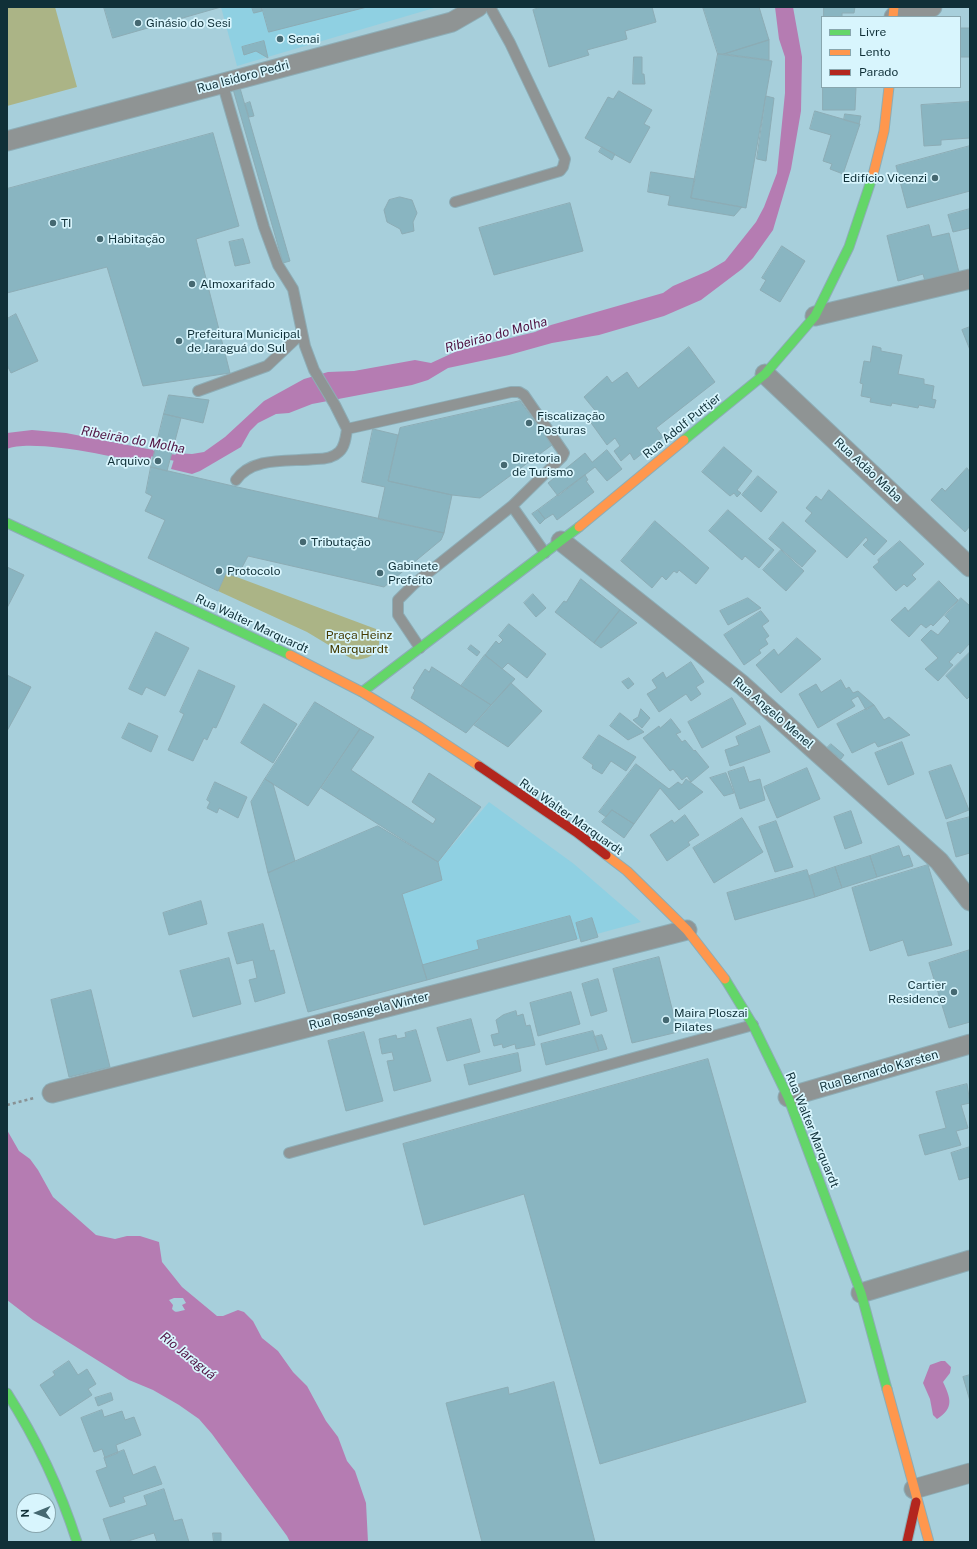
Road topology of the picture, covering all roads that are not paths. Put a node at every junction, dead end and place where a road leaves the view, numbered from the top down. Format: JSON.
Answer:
{"nodes":[{"id":1,"x":478,"y":7,"type":"edge"},
{"id":2,"x":490,"y":7,"type":"edge"},
{"id":3,"x":932,"y":7,"type":"edge"},
{"id":4,"x":897,"y":12,"type":"edge"},
{"id":5,"x":450,"y":14,"type":"edge"},
{"id":6,"x":222,"y":82,"type":"junction"},
{"id":7,"x":889,"y":88,"type":"edge"},
{"id":8,"x":7,"y":141,"type":"edge"},
{"id":9,"x":455,"y":202,"type":"dead end"},
{"id":10,"x":970,"y":279,"type":"edge"},
{"id":11,"x":815,"y":316,"type":"junction"},
{"id":12,"x":302,"y":333,"type":"junction"},
{"id":13,"x":765,"y":374,"type":"junction"},
{"id":14,"x":198,"y":391,"type":"dead end"},
{"id":15,"x":347,"y":429,"type":"junction"},
{"id":16,"x":236,"y":480,"type":"dead end"},
{"id":17,"x":512,"y":506,"type":"junction"},
{"id":18,"x":7,"y":523,"type":"edge"},
{"id":19,"x":561,"y":541,"type":"junction"},
{"id":20,"x":546,"y":553,"type":"junction"},
{"id":21,"x":970,"y":567,"type":"edge"},
{"id":22,"x":420,"y":648,"type":"junction"},
{"id":23,"x":362,"y":692,"type":"junction"},
{"id":24,"x":970,"y":901,"type":"edge"},
{"id":25,"x":687,"y":930,"type":"junction"},
{"id":26,"x":753,"y":1025,"type":"junction"},
{"id":27,"x":970,"y":1044,"type":"edge"},
{"id":28,"x":52,"y":1093,"type":"road end"},
{"id":29,"x":788,"y":1097,"type":"junction"},
{"id":30,"x":289,"y":1153,"type":"dead end"},
{"id":31,"x":970,"y":1260,"type":"edge"},
{"id":32,"x":861,"y":1292,"type":"junction"},
{"id":33,"x":7,"y":1393,"type":"edge"},
{"id":34,"x":970,"y":1473,"type":"edge"},
{"id":35,"x":915,"y":1495,"type":"junction"},
{"id":36,"x":77,"y":1542,"type":"edge"},
{"id":37,"x":907,"y":1542,"type":"edge"},
{"id":38,"x":929,"y":1542,"type":"edge"}],
"edges":[{"from":1,"to":5,"type":"street","name":"Rua Isidoro Pedri"},
{"from":2,"to":9,"type":"lane"},
{"from":3,"to":4,"type":"street"},
{"from":5,"to":6,"type":"street","name":"Rua Isidoro Pedri"},
{"from":6,"to":8,"type":"street","name":"Rua Isidoro Pedri"},
{"from":6,"to":12,"type":"lane"},
{"from":7,"to":11,"type":"main road","name":"Rua Adolf Puttjer"},
{"from":10,"to":11,"type":"street"},
{"from":11,"to":13,"type":"main road","name":"Rua Adolf Puttjer"},
{"from":12,"to":14,"type":"lane"},
{"from":12,"to":15,"type":"lane"},
{"from":13,"to":19,"type":"main road","name":"Rua Adolf Puttjer"},
{"from":13,"to":21,"type":"street","name":"Rua Adão Maba"},
{"from":15,"to":16,"type":"lane"},
{"from":15,"to":17,"type":"lane"},
{"from":17,"to":20,"type":"lane"},
{"from":17,"to":22,"type":"lane"},
{"from":18,"to":23,"type":"main road","name":"Rua Walter Marquardt"},
{"from":19,"to":20,"type":"main road","name":"Rua Adolf Puttjer"},
{"from":19,"to":24,"type":"street","name":"Rua Angelo Menel"},
{"from":20,"to":22,"type":"main road","name":"Rua Adolf Puttjer"},
{"from":22,"to":23,"type":"main road","name":"Rua Adolf Puttjer"},
{"from":23,"to":25,"type":"main road","name":"Rua Walter Marquardt"},
{"from":25,"to":26,"type":"main road","name":"Rua Walter Marquardt"},
{"from":25,"to":28,"type":"street","name":"Rua Rosangela Winter"},
{"from":26,"to":29,"type":"main road","name":"Rua Walter Marquardt"},
{"from":26,"to":30,"type":"lane"},
{"from":27,"to":29,"type":"street","name":"Rua Bernardo Karsten"},
{"from":29,"to":32,"type":"main road","name":"Rua Walter Marquardt"},
{"from":31,"to":32,"type":"street"},
{"from":32,"to":35,"type":"main road","name":"Rua Walter Marquardt"},
{"from":33,"to":36,"type":"main road"},
{"from":34,"to":35,"type":"street"},
{"from":35,"to":37,"type":"main road","name":"Rua Walter Marquardt"},
{"from":35,"to":38,"type":"main road","name":"Rua Walter Marquardt"}]}
